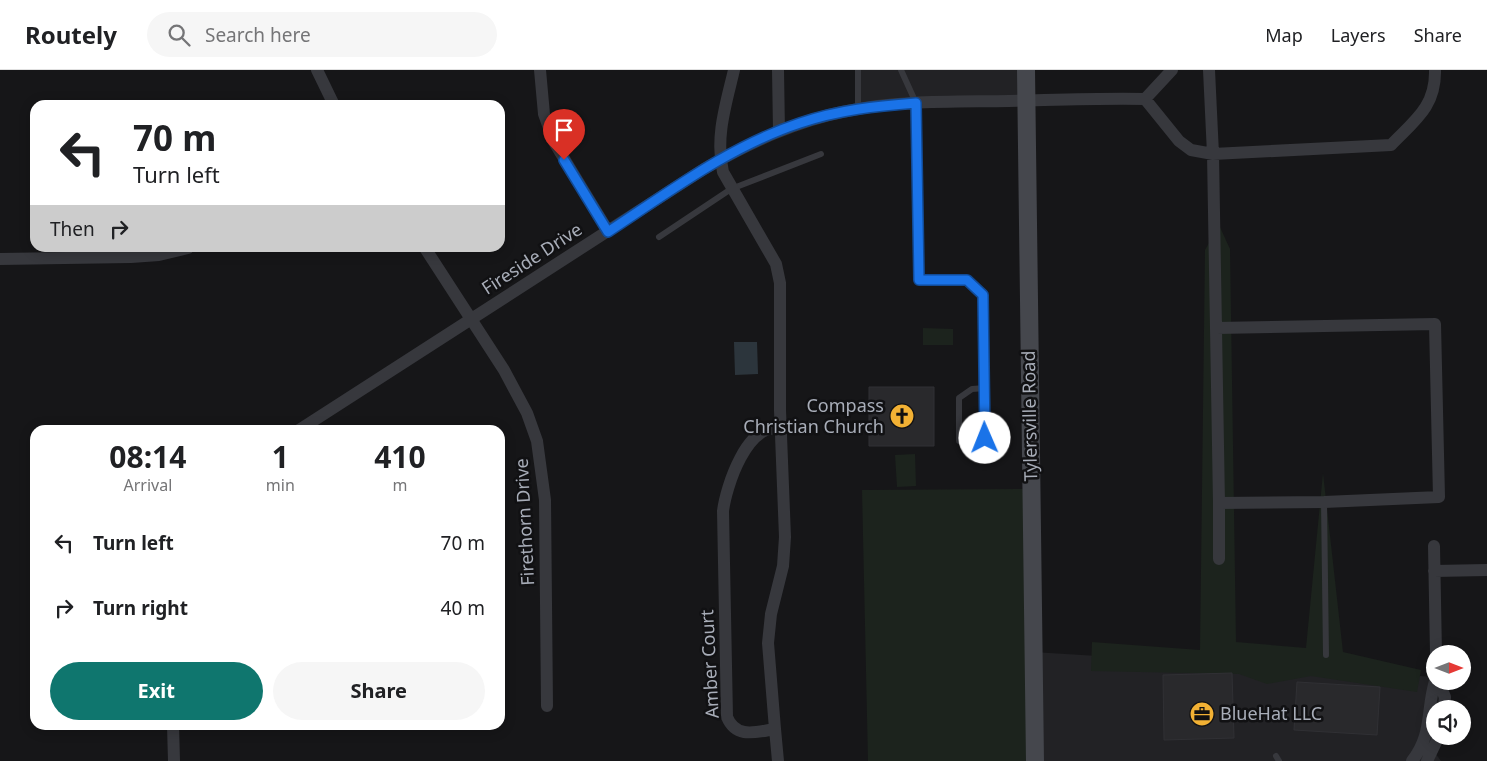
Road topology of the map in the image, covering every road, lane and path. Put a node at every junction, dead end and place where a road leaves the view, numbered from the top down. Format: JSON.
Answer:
{"nodes":[{"id":1,"x":317,"y":70,"type":"edge"},
{"id":2,"x":540,"y":70,"type":"edge"},
{"id":3,"x":734,"y":70,"type":"edge"},
{"id":4,"x":778,"y":70,"type":"edge"},
{"id":5,"x":858,"y":70,"type":"edge"},
{"id":6,"x":901,"y":70,"type":"edge"},
{"id":7,"x":1026,"y":70,"type":"edge"},
{"id":8,"x":1172,"y":70,"type":"edge"},
{"id":9,"x":1209,"y":70,"type":"edge"},
{"id":10,"x":1435,"y":70,"type":"edge"},
{"id":11,"x":1145,"y":99,"type":"junction"},
{"id":12,"x":332,"y":100,"type":"edge"},
{"id":13,"x":1026,"y":101,"type":"junction"},
{"id":14,"x":916,"y":103,"type":"junction"},
{"id":15,"x":858,"y":109,"type":"junction"},
{"id":16,"x":779,"y":131,"type":"junction"},
{"id":17,"x":821,"y":154,"type":"dead end"},
{"id":18,"x":1213,"y":154,"type":"junction"},
{"id":19,"x":720,"y":160,"type":"junction"},
{"id":20,"x":731,"y":189,"type":"junction"},
{"id":21,"x":608,"y":232,"type":"junction"},
{"id":22,"x":659,"y":236,"type":"dead end"},
{"id":23,"x":171,"y":252,"type":"edge"},
{"id":24,"x":428,"y":252,"type":"edge"},
{"id":25,"x":0,"y":259,"type":"edge"},
{"id":26,"x":470,"y":319,"type":"junction"},
{"id":27,"x":1216,"y":328,"type":"junction"},
{"id":28,"x":985,"y":388,"type":"junction"},
{"id":29,"x":307,"y":425,"type":"edge"},
{"id":30,"x":781,"y":429,"type":"junction"},
{"id":31,"x":1324,"y":502,"type":"junction"},
{"id":32,"x":1218,"y":503,"type":"junction"},
{"id":33,"x":1434,"y":546,"type":"dead end"},
{"id":34,"x":1219,"y":560,"type":"dead end"},
{"id":35,"x":1487,"y":570,"type":"edge"},
{"id":36,"x":1434,"y":571,"type":"junction"},
{"id":37,"x":1436,"y":645,"type":"edge"},
{"id":38,"x":1326,"y":655,"type":"dead end"},
{"id":39,"x":1432,"y":690,"type":"edge"},
{"id":40,"x":547,"y":706,"type":"dead end"},
{"id":41,"x":775,"y":729,"type":"junction"},
{"id":42,"x":173,"y":730,"type":"edge"},
{"id":43,"x":1434,"y":745,"type":"edge"},
{"id":44,"x":174,"y":761,"type":"edge"},
{"id":45,"x":778,"y":761,"type":"edge"},
{"id":46,"x":1035,"y":761,"type":"edge"},
{"id":47,"x":1412,"y":761,"type":"edge"},
{"id":48,"x":1427,"y":761,"type":"edge"}],
"edges":[{"from":1,"to":12,"type":"street"},
{"from":2,"to":21,"type":"street"},
{"from":3,"to":19,"type":"street"},
{"from":4,"to":16,"type":"street"},
{"from":5,"to":15,"type":"lane"},
{"from":6,"to":14,"type":"lane"},
{"from":7,"to":13,"type":"main road","name":"Tylersville Road"},
{"from":8,"to":11,"type":"street"},
{"from":9,"to":18,"type":"street"},
{"from":10,"to":18,"type":"street"},
{"from":11,"to":13,"type":"street","name":"Fireside Drive"},
{"from":11,"to":18,"type":"street"},
{"from":13,"to":14,"type":"street","name":"Fireside Drive"},
{"from":13,"to":46,"type":"main road","name":"Tylersville Road"},
{"from":14,"to":15,"type":"street","name":"Fireside Drive"},
{"from":14,"to":28,"type":"lane"},
{"from":15,"to":16,"type":"street","name":"Fireside Drive"},
{"from":16,"to":19,"type":"street","name":"Fireside Drive"},
{"from":17,"to":20,"type":"lane"},
{"from":18,"to":27,"type":"street"},
{"from":19,"to":20,"type":"street"},
{"from":19,"to":21,"type":"street","name":"Fireside Drive"},
{"from":20,"to":22,"type":"lane"},
{"from":20,"to":30,"type":"street"},
{"from":21,"to":26,"type":"street","name":"Fireside Drive"},
{"from":23,"to":25,"type":"street"},
{"from":24,"to":26,"type":"street","name":"Firethorn Drive"},
{"from":26,"to":29,"type":"street","name":"Fireside Drive"},
{"from":26,"to":40,"type":"street","name":"Firethorn Drive"},
{"from":27,"to":31,"type":"street"},
{"from":27,"to":32,"type":"street"},
{"from":28,"to":28,"type":"lane"},
{"from":30,"to":41,"type":"street"},
{"from":30,"to":41,"type":"street","name":"Amber Court"},
{"from":31,"to":32,"type":"street"},
{"from":31,"to":38,"type":"lane"},
{"from":32,"to":34,"type":"street"},
{"from":33,"to":36,"type":"street"},
{"from":35,"to":36,"type":"street"},
{"from":36,"to":37,"type":"street"},
{"from":39,"to":47,"type":"street"},
{"from":41,"to":45,"type":"street"},
{"from":42,"to":44,"type":"street"},
{"from":43,"to":48,"type":"street"}]}
